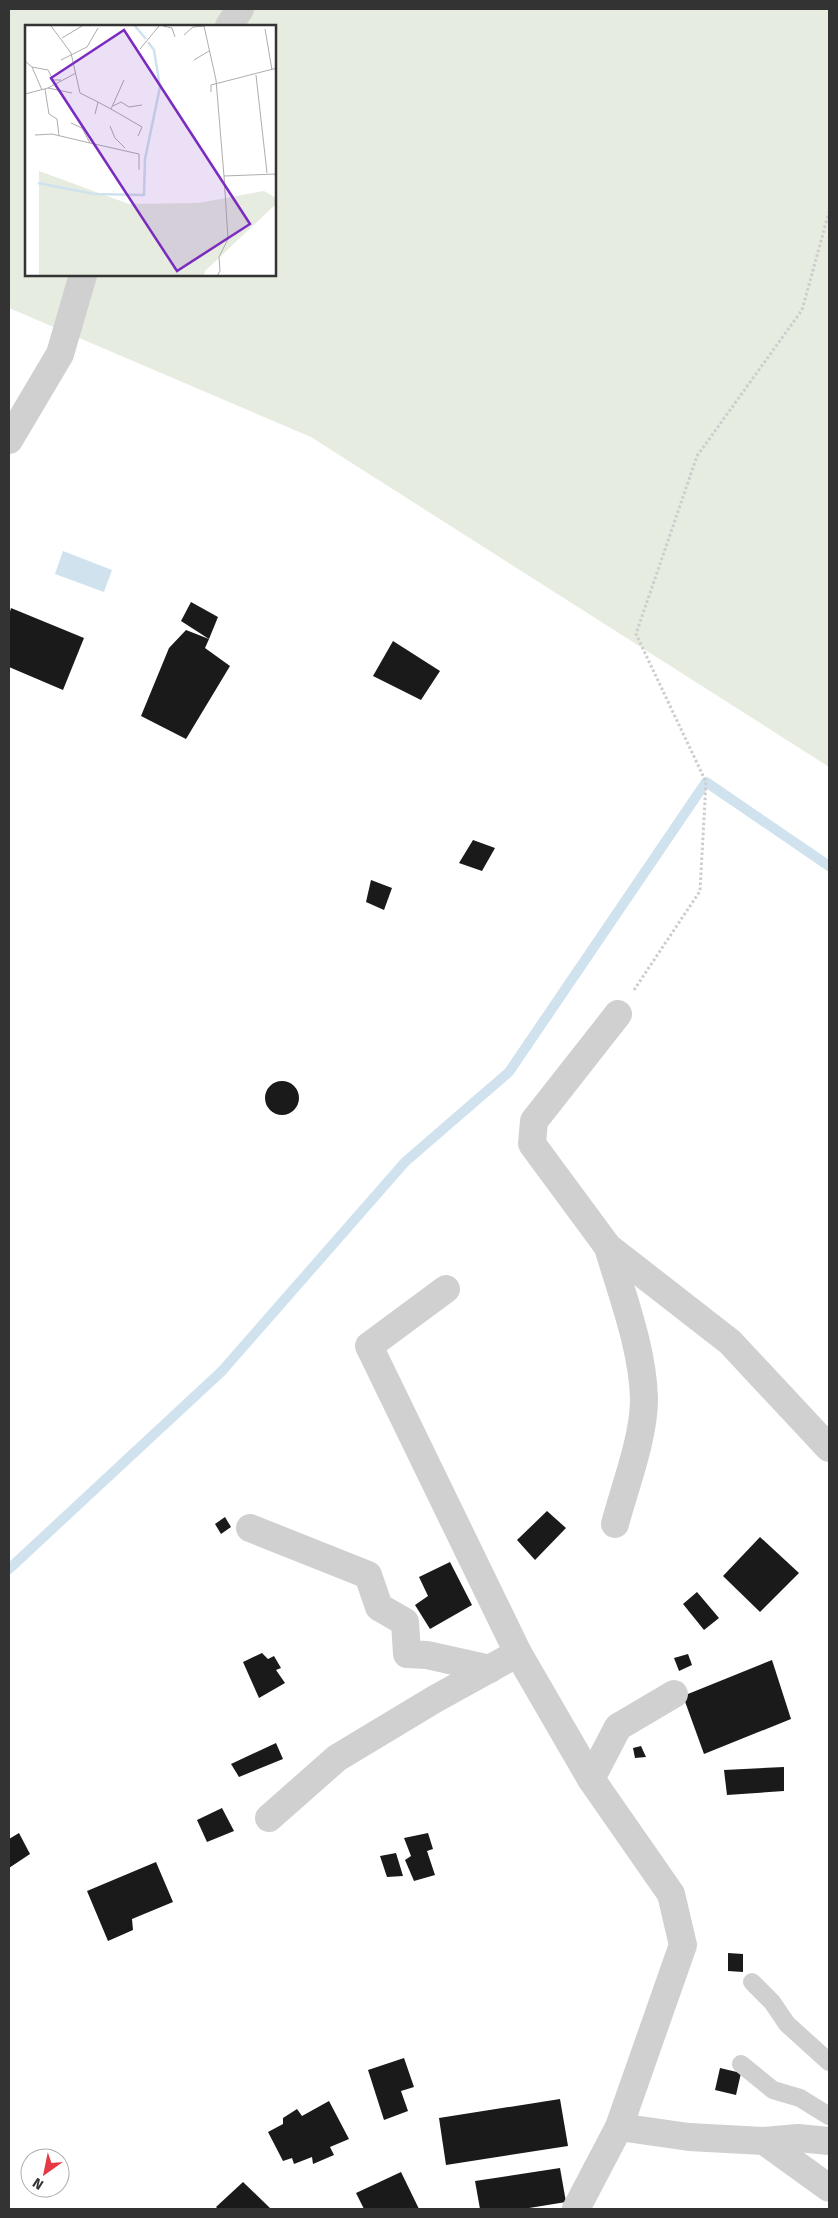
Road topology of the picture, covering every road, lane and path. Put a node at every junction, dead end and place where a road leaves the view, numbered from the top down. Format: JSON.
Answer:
{"nodes":[{"id":1,"x":240,"y":9,"type":"edge"},
{"id":2,"x":230,"y":25,"type":"edge"},
{"id":3,"x":829,"y":212,"type":"edge"},
{"id":4,"x":83,"y":276,"type":"edge"},
{"id":5,"x":9,"y":440,"type":"edge"},
{"id":6,"x":618,"y":1014,"type":"joint"},
{"id":7,"x":608,"y":1247,"type":"junction"},
{"id":8,"x":446,"y":1289,"type":"dead end"},
{"id":9,"x":829,"y":1448,"type":"edge"},
{"id":10,"x":615,"y":1524,"type":"dead end"},
{"id":11,"x":250,"y":1528,"type":"dead end"},
{"id":12,"x":518,"y":1653,"type":"junction"},
{"id":13,"x":490,"y":1669,"type":"junction"},
{"id":14,"x":674,"y":1694,"type":"dead end"},
{"id":15,"x":591,"y":1779,"type":"junction"},
{"id":16,"x":269,"y":1818,"type":"dead end"},
{"id":17,"x":752,"y":1982,"type":"dead end"},
{"id":18,"x":829,"y":2062,"type":"edge"},
{"id":19,"x":741,"y":2064,"type":"dead end"},
{"id":20,"x":829,"y":2116,"type":"edge"},
{"id":21,"x":619,"y":2127,"type":"junction"},
{"id":22,"x":829,"y":2141,"type":"edge"},
{"id":23,"x":764,"y":2142,"type":"junction"},
{"id":24,"x":829,"y":2188,"type":"edge"},
{"id":25,"x":829,"y":2199,"type":"edge"},
{"id":26,"x":576,"y":2209,"type":"edge"},
{"id":27,"x":825,"y":2209,"type":"edge"}],
"edges":[{"from":1,"to":2,"type":"street"},
{"from":3,"to":6,"type":"path"},
{"from":4,"to":5,"type":"street"},
{"from":6,"to":7,"type":"street"},
{"from":7,"to":9,"type":"street"},
{"from":7,"to":10,"type":"street"},
{"from":8,"to":12,"type":"street"},
{"from":11,"to":13,"type":"street"},
{"from":12,"to":13,"type":"street"},
{"from":12,"to":15,"type":"street"},
{"from":13,"to":16,"type":"street"},
{"from":14,"to":15,"type":"street"},
{"from":15,"to":21,"type":"street"},
{"from":17,"to":18,"type":"lane"},
{"from":19,"to":20,"type":"lane"},
{"from":21,"to":23,"type":"street"},
{"from":21,"to":26,"type":"street"},
{"from":22,"to":23,"type":"street"},
{"from":23,"to":24,"type":"street"},
{"from":25,"to":27,"type":"street"}]}
